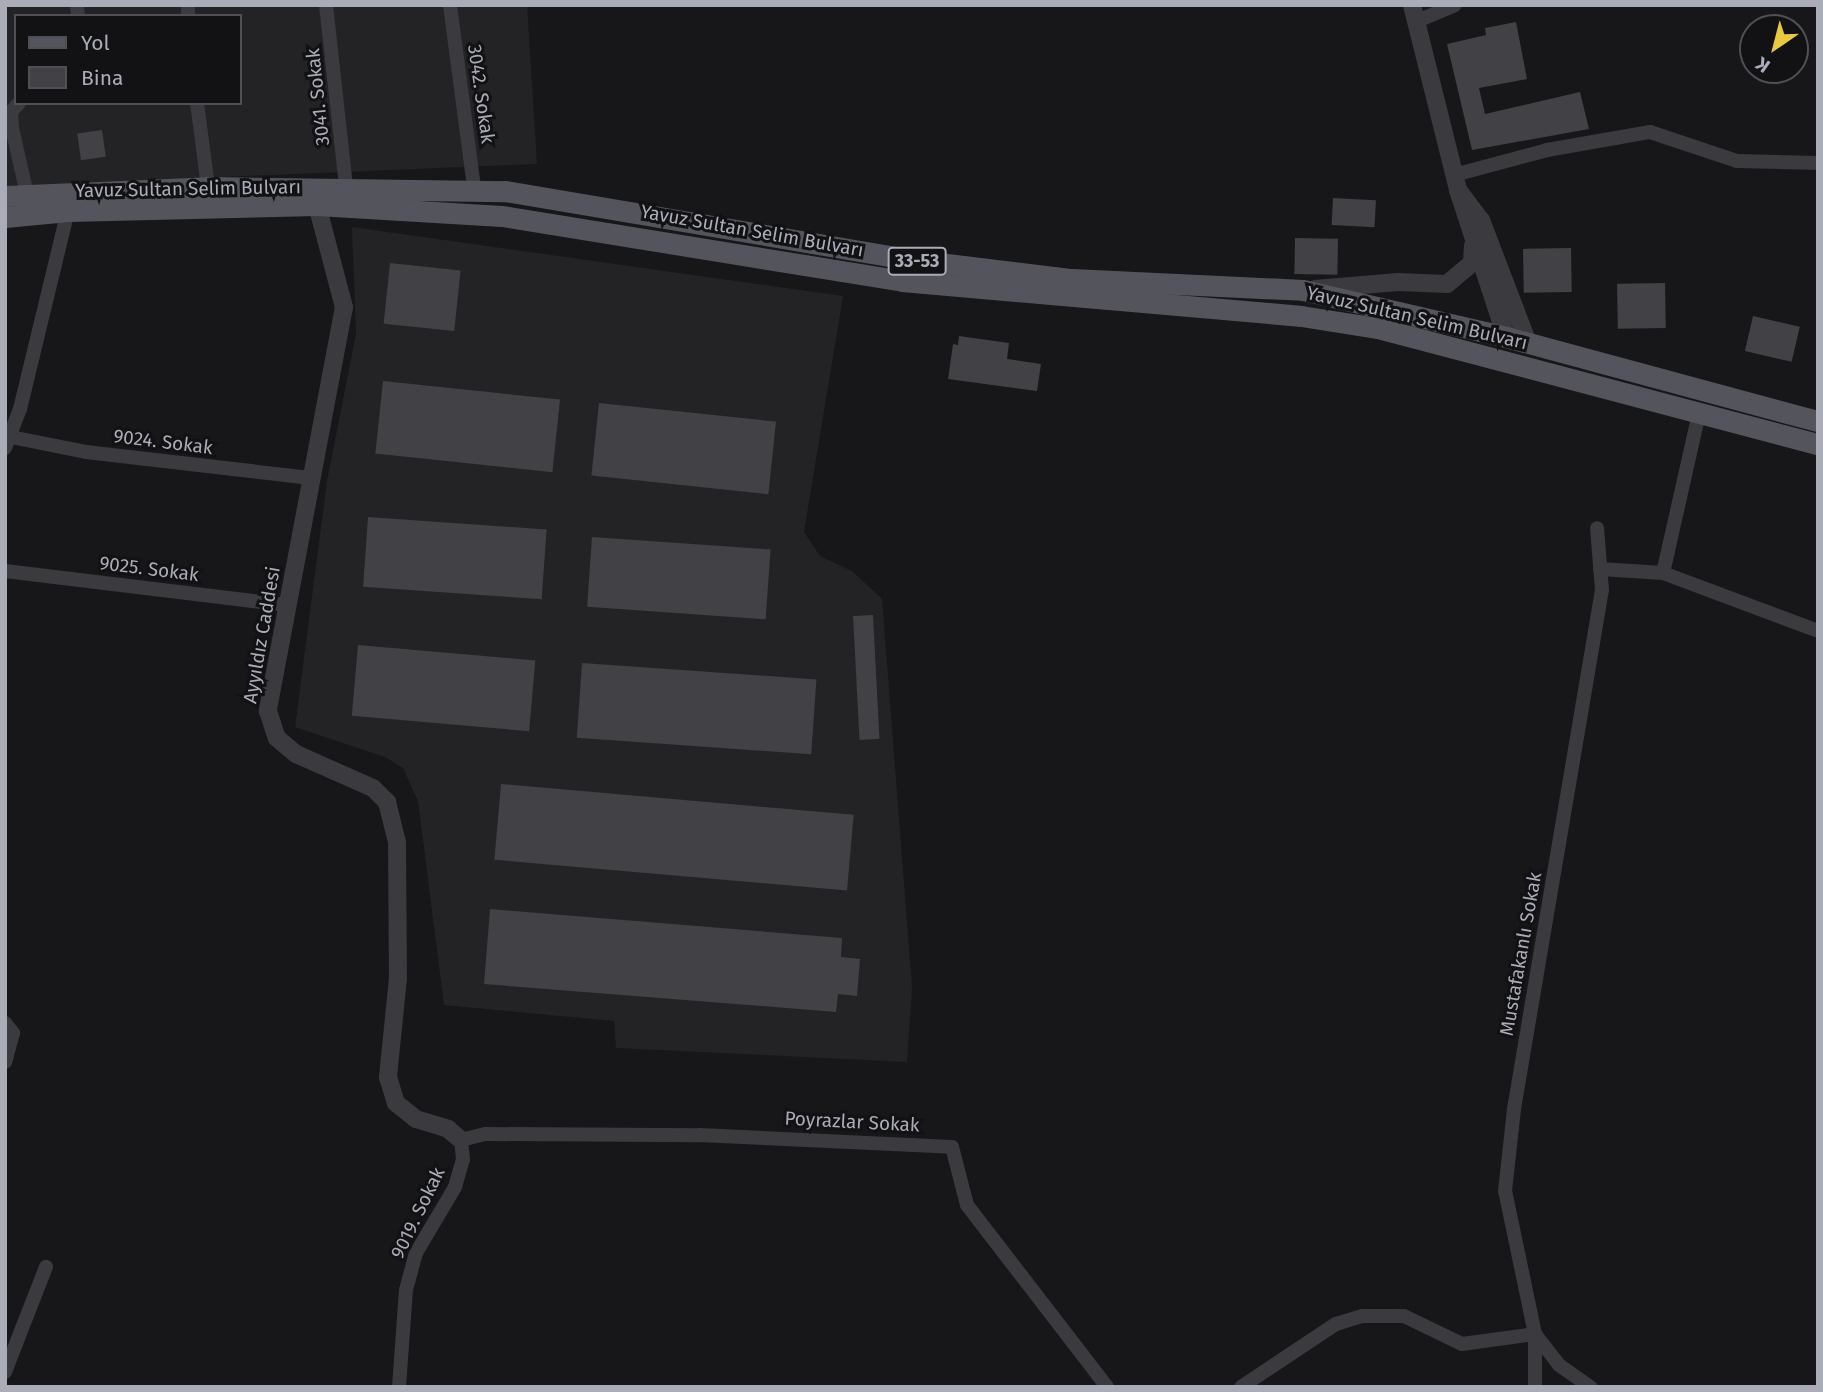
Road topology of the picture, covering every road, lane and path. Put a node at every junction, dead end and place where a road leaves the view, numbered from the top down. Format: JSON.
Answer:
{"nodes":[{"id":1,"x":326,"y":5,"type":"edge"},
{"id":2,"x":450,"y":5,"type":"edge"},
{"id":3,"x":1455,"y":5,"type":"edge"},
{"id":4,"x":1413,"y":14,"type":"edge"},
{"id":5,"x":197,"y":105,"type":"edge"},
{"id":6,"x":12,"y":110,"type":"edge"},
{"id":7,"x":1818,"y":163,"type":"edge"},
{"id":8,"x":1456,"y":183,"type":"junction"},
{"id":9,"x":346,"y":186,"type":"junction"},
{"id":10,"x":208,"y":187,"type":"junction"},
{"id":11,"x":474,"y":188,"type":"junction"},
{"id":12,"x":27,"y":194,"type":"junction"},
{"id":13,"x":5,"y":196,"type":"edge"},
{"id":14,"x":317,"y":205,"type":"junction"},
{"id":15,"x":68,"y":211,"type":"junction"},
{"id":16,"x":5,"y":217,"type":"edge"},
{"id":17,"x":1473,"y":246,"type":"junction"},
{"id":18,"x":1303,"y":290,"type":"junction"},
{"id":19,"x":1506,"y":337,"type":"junction"},
{"id":20,"x":1528,"y":343,"type":"junction"},
{"id":21,"x":1699,"y":413,"type":"junction"},
{"id":22,"x":1818,"y":421,"type":"edge"},
{"id":23,"x":8,"y":443,"type":"edge"},
{"id":24,"x":1818,"y":444,"type":"edge"},
{"id":25,"x":311,"y":478,"type":"junction"},
{"id":26,"x":1597,"y":528,"type":"dead end"},
{"id":27,"x":1600,"y":569,"type":"junction"},
{"id":28,"x":5,"y":572,"type":"edge"},
{"id":29,"x":1663,"y":573,"type":"junction"},
{"id":30,"x":288,"y":605,"type":"junction"},
{"id":31,"x":1818,"y":631,"type":"edge"},
{"id":32,"x":5,"y":1023,"type":"edge"},
{"id":33,"x":5,"y":1062,"type":"edge"},
{"id":34,"x":461,"y":1140,"type":"junction"},
{"id":35,"x":46,"y":1267,"type":"dead end"},
{"id":36,"x":1535,"y":1334,"type":"junction"},
{"id":37,"x":5,"y":1372,"type":"edge"},
{"id":38,"x":399,"y":1387,"type":"edge"},
{"id":39,"x":1107,"y":1387,"type":"edge"},
{"id":40,"x":1241,"y":1387,"type":"edge"},
{"id":41,"x":1535,"y":1387,"type":"edge"},
{"id":42,"x":1591,"y":1387,"type":"edge"}],
"edges":[{"from":1,"to":9,"type":"street","name":"3041. Sokak"},
{"from":2,"to":11,"type":"street","name":"3042. Sokak"},
{"from":3,"to":4,"type":"street"},
{"from":4,"to":8,"type":"street"},
{"from":5,"to":10,"type":"street"},
{"from":6,"to":12,"type":"street"},
{"from":7,"to":8,"type":"street"},
{"from":8,"to":17,"type":"street"},
{"from":8,"to":20,"type":"street"},
{"from":9,"to":10,"type":"main road","name":"Yavuz Sultan Selim Bulvarı","number":"33-53"},
{"from":9,"to":11,"type":"main road","name":"Yavuz Sultan Selim Bulvarı","number":"33-53"},
{"from":10,"to":12,"type":"main road","name":"Yavuz Sultan Selim Bulvarı","number":"33-53"},
{"from":11,"to":18,"type":"main road","name":"Yavuz Sultan Selim Bulvarı","number":"33-53"},
{"from":12,"to":13,"type":"main road","name":"Yavuz Sultan Selim Bulvarı","number":"33-53"},
{"from":14,"to":15,"type":"main road","name":"Yavuz Sultan Selim Bulvarı","number":"33-53"},
{"from":14,"to":21,"type":"main road","name":"Yavuz Sultan Selim Bulvarı","number":"33-53"},
{"from":14,"to":25,"type":"street","name":"Ayyıldız Caddesi"},
{"from":15,"to":16,"type":"main road","name":"Yavuz Sultan Selim Bulvarı","number":"33-53"},
{"from":15,"to":23,"type":"street"},
{"from":17,"to":18,"type":"street"},
{"from":17,"to":19,"type":"street"},
{"from":18,"to":19,"type":"main road","name":"Yavuz Sultan Selim Bulvarı","number":"33-53"},
{"from":19,"to":20,"type":"main road","name":"Yavuz Sultan Selim Bulvarı","number":"33-53"},
{"from":20,"to":22,"type":"main road","name":"Yavuz Sultan Selim Bulvarı","number":"33-53"},
{"from":21,"to":24,"type":"main road","name":"Yavuz Sultan Selim Bulvarı","number":"33-53"},
{"from":21,"to":29,"type":"street"},
{"from":23,"to":25,"type":"street","name":"9024. Sokak"},
{"from":25,"to":30,"type":"street","name":"Ayyıldız Caddesi"},
{"from":26,"to":27,"type":"street","name":"Mustafakanlı Sokak"},
{"from":27,"to":29,"type":"street"},
{"from":27,"to":36,"type":"street","name":"Mustafakanlı Sokak"},
{"from":28,"to":30,"type":"street","name":"9025. Sokak"},
{"from":29,"to":31,"type":"street"},
{"from":30,"to":34,"type":"street","name":"Ayyıldız Caddesi"},
{"from":32,"to":33,"type":"street"},
{"from":34,"to":38,"type":"street","name":"9019. Sokak"},
{"from":34,"to":39,"type":"street","name":"Poyrazlar Sokak"},
{"from":35,"to":37,"type":"street"},
{"from":36,"to":40,"type":"street"},
{"from":36,"to":41,"type":"street","name":"Mustafakanlı Sokak"},
{"from":36,"to":42,"type":"street"}]}
